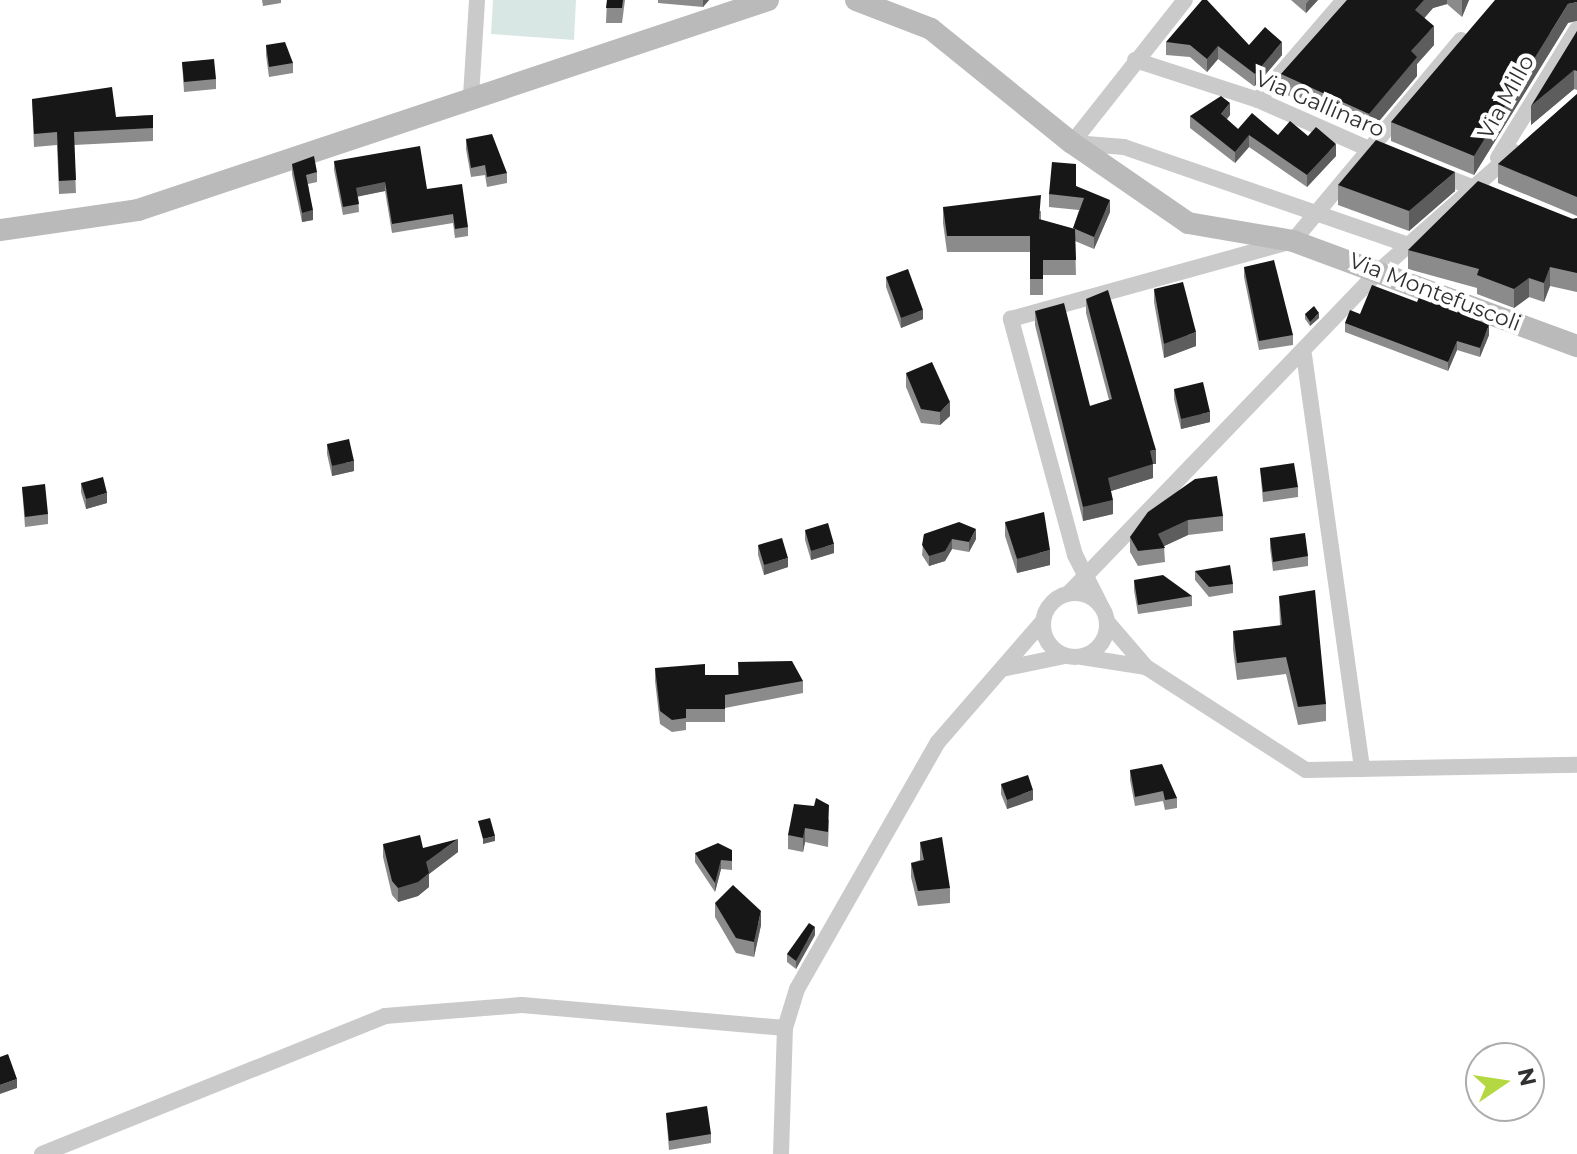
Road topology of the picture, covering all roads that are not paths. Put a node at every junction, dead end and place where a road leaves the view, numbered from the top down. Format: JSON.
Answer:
{"nodes":[{"id":1,"x":477,"y":0,"type":"edge"},
{"id":2,"x":768,"y":0,"type":"edge"},
{"id":3,"x":856,"y":0,"type":"edge"},
{"id":4,"x":1185,"y":0,"type":"edge"},
{"id":5,"x":1344,"y":0,"type":"edge"},
{"id":6,"x":1476,"y":23,"type":"edge"},
{"id":7,"x":1577,"y":29,"type":"edge"},
{"id":8,"x":1135,"y":60,"type":"junction"},
{"id":9,"x":471,"y":96,"type":"junction"},
{"id":10,"x":1258,"y":100,"type":"junction"},
{"id":11,"x":1543,"y":128,"type":"edge"},
{"id":12,"x":1072,"y":143,"type":"junction"},
{"id":13,"x":1368,"y":148,"type":"junction"},
{"id":14,"x":1395,"y":158,"type":"edge"},
{"id":15,"x":1422,"y":168,"type":"edge"},
{"id":16,"x":1476,"y":188,"type":"junction"},
{"id":17,"x":1505,"y":200,"type":"edge"},
{"id":18,"x":1317,"y":214,"type":"junction"},
{"id":19,"x":0,"y":230,"type":"edge"},
{"id":20,"x":1293,"y":241,"type":"junction"},
{"id":21,"x":1409,"y":245,"type":"junction"},
{"id":22,"x":1379,"y":271,"type":"junction"},
{"id":23,"x":1577,"y":346,"type":"edge"},
{"id":24,"x":1304,"y":355,"type":"junction"},
{"id":25,"x":1088,"y":569,"type":"junction"},
{"id":26,"x":1069,"y":593,"type":"junction"},
{"id":27,"x":1100,"y":604,"type":"junction"},
{"id":28,"x":1043,"y":621,"type":"junction"},
{"id":29,"x":1108,"y":623,"type":"junction"},
{"id":30,"x":1064,"y":656,"type":"junction"},
{"id":31,"x":1082,"y":657,"type":"junction"},
{"id":32,"x":1146,"y":667,"type":"junction"},
{"id":33,"x":1002,"y":669,"type":"junction"},
{"id":34,"x":1577,"y":765,"type":"edge"},
{"id":35,"x":1362,"y":769,"type":"junction"},
{"id":36,"x":785,"y":1028,"type":"junction"},
{"id":37,"x":42,"y":1154,"type":"edge"},
{"id":38,"x":781,"y":1154,"type":"edge"}],
"edges":[{"from":1,"to":9,"type":"street"},
{"from":2,"to":9,"type":"main road"},
{"from":3,"to":12,"type":"main road","name":"Via Montefuscoli"},
{"from":4,"to":8,"type":"street"},
{"from":5,"to":10,"type":"street"},
{"from":6,"to":13,"type":"street"},
{"from":7,"to":16,"type":"street","name":"Via Millo"},
{"from":8,"to":10,"type":"street","name":"Via Gallinaro"},
{"from":8,"to":12,"type":"street"},
{"from":9,"to":19,"type":"main road"},
{"from":10,"to":13,"type":"street","name":"Via Gallinaro"},
{"from":11,"to":16,"type":"street"},
{"from":12,"to":18,"type":"street"},
{"from":12,"to":20,"type":"main road","name":"Via Montefuscoli"},
{"from":13,"to":14,"type":"street","name":"Via Gallinaro"},
{"from":13,"to":18,"type":"street"},
{"from":15,"to":16,"type":"street"},
{"from":16,"to":17,"type":"street"},
{"from":16,"to":21,"type":"street"},
{"from":18,"to":20,"type":"street"},
{"from":18,"to":21,"type":"street"},
{"from":20,"to":22,"type":"main road","name":"Via Montefuscoli"},
{"from":20,"to":25,"type":"street"},
{"from":21,"to":22,"type":"street"},
{"from":22,"to":23,"type":"main road","name":"Via Montefuscoli"},
{"from":22,"to":24,"type":"street"},
{"from":24,"to":25,"type":"street"},
{"from":24,"to":35,"type":"street"},
{"from":25,"to":26,"type":"street"},
{"from":25,"to":27,"type":"street"},
{"from":26,"to":27,"type":"street"},
{"from":26,"to":28,"type":"street"},
{"from":27,"to":29,"type":"street"},
{"from":28,"to":30,"type":"street"},
{"from":28,"to":33,"type":"street"},
{"from":29,"to":31,"type":"street"},
{"from":29,"to":32,"type":"street"},
{"from":30,"to":31,"type":"street"},
{"from":30,"to":33,"type":"street"},
{"from":31,"to":32,"type":"street"},
{"from":32,"to":35,"type":"street"},
{"from":33,"to":36,"type":"street"},
{"from":34,"to":35,"type":"street"},
{"from":36,"to":37,"type":"street"},
{"from":36,"to":38,"type":"street"}]}
